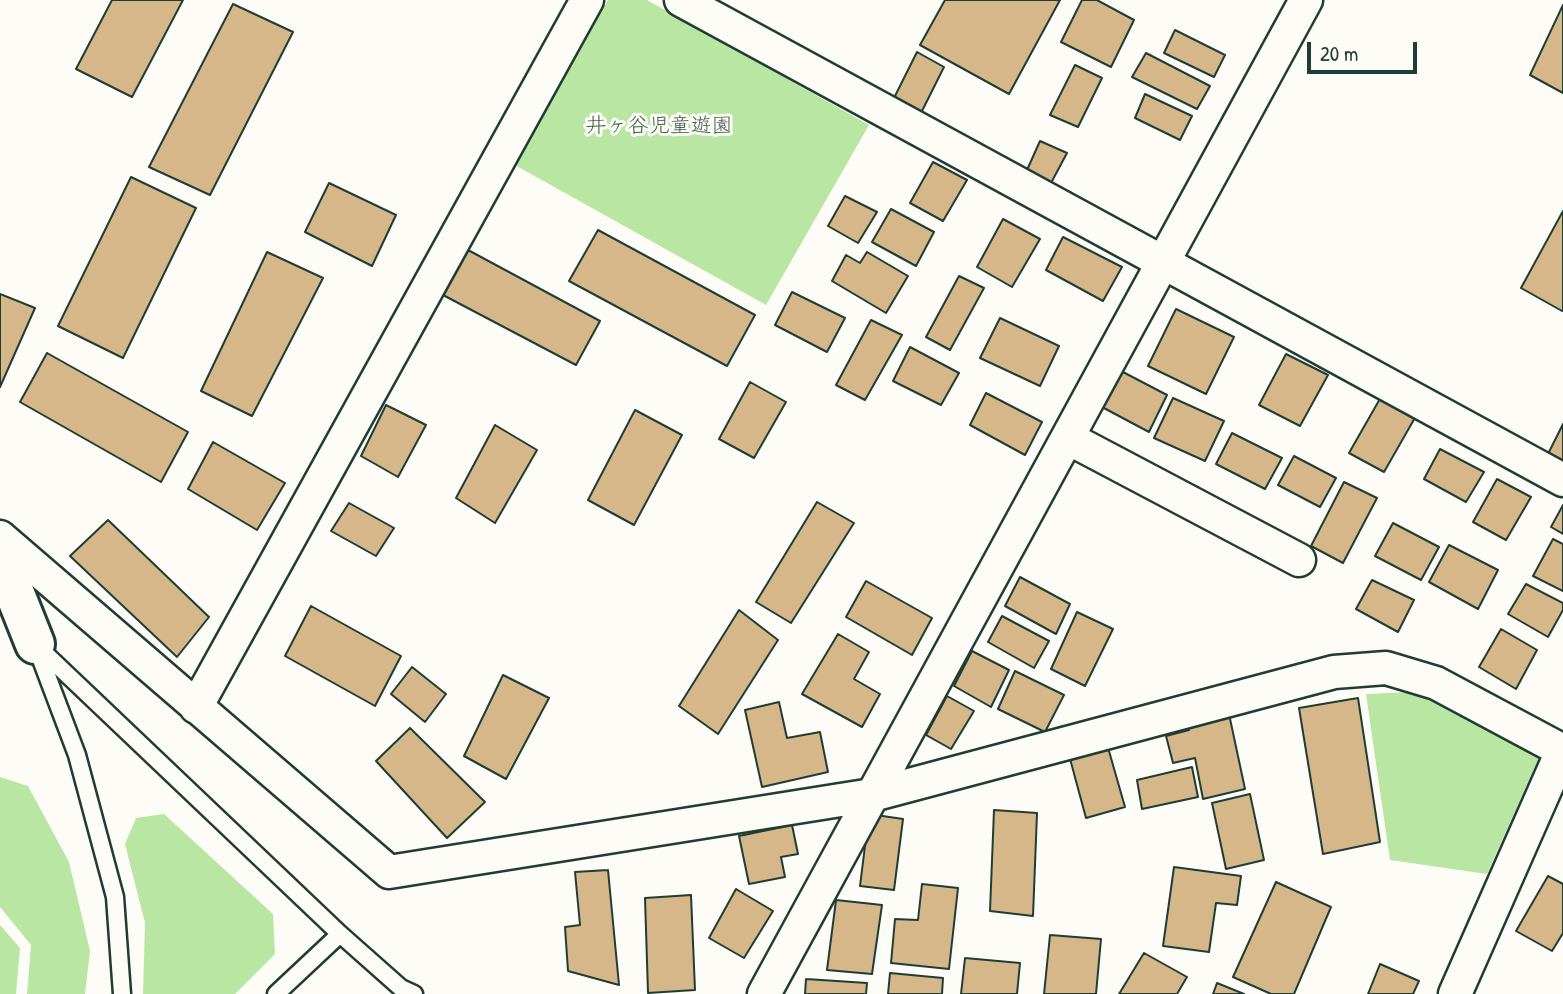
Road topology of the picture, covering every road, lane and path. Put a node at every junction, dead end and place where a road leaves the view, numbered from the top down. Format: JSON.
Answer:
{"nodes":[{"id":1,"x":587,"y":0,"type":"edge"},
{"id":2,"x":681,"y":0,"type":"edge"},
{"id":3,"x":1306,"y":0,"type":"edge"},
{"id":4,"x":1164,"y":262,"type":"junction"},
{"id":5,"x":1068,"y":438,"type":"junction"},
{"id":6,"x":1563,"y":481,"type":"edge"},
{"id":7,"x":0,"y":537,"type":"edge"},
{"id":8,"x":0,"y":556,"type":"edge"},
{"id":9,"x":1299,"y":560,"type":"dead end"},
{"id":10,"x":35,"y":644,"type":"junction"},
{"id":11,"x":196,"y":707,"type":"junction"},
{"id":12,"x":1563,"y":750,"type":"edge"},
{"id":13,"x":872,"y":795,"type":"junction"},
{"id":14,"x":340,"y":934,"type":"junction"},
{"id":15,"x":122,"y":994,"type":"edge"},
{"id":16,"x":276,"y":994,"type":"edge"},
{"id":17,"x":414,"y":994,"type":"edge"},
{"id":18,"x":764,"y":994,"type":"edge"},
{"id":19,"x":1455,"y":994,"type":"edge"}],
"edges":[{"from":1,"to":11,"type":"street"},
{"from":2,"to":4,"type":"street"},
{"from":3,"to":4,"type":"street"},
{"from":4,"to":5,"type":"street"},
{"from":4,"to":6,"type":"street"},
{"from":5,"to":9,"type":"street"},
{"from":5,"to":13,"type":"street"},
{"from":7,"to":11,"type":"street"},
{"from":8,"to":10,"type":"street"},
{"from":10,"to":14,"type":"lane"},
{"from":10,"to":15,"type":"lane"},
{"from":11,"to":13,"type":"street"},
{"from":12,"to":13,"type":"street"},
{"from":12,"to":19,"type":"street"},
{"from":13,"to":18,"type":"street"},
{"from":14,"to":16,"type":"lane"},
{"from":14,"to":17,"type":"lane"}]}
